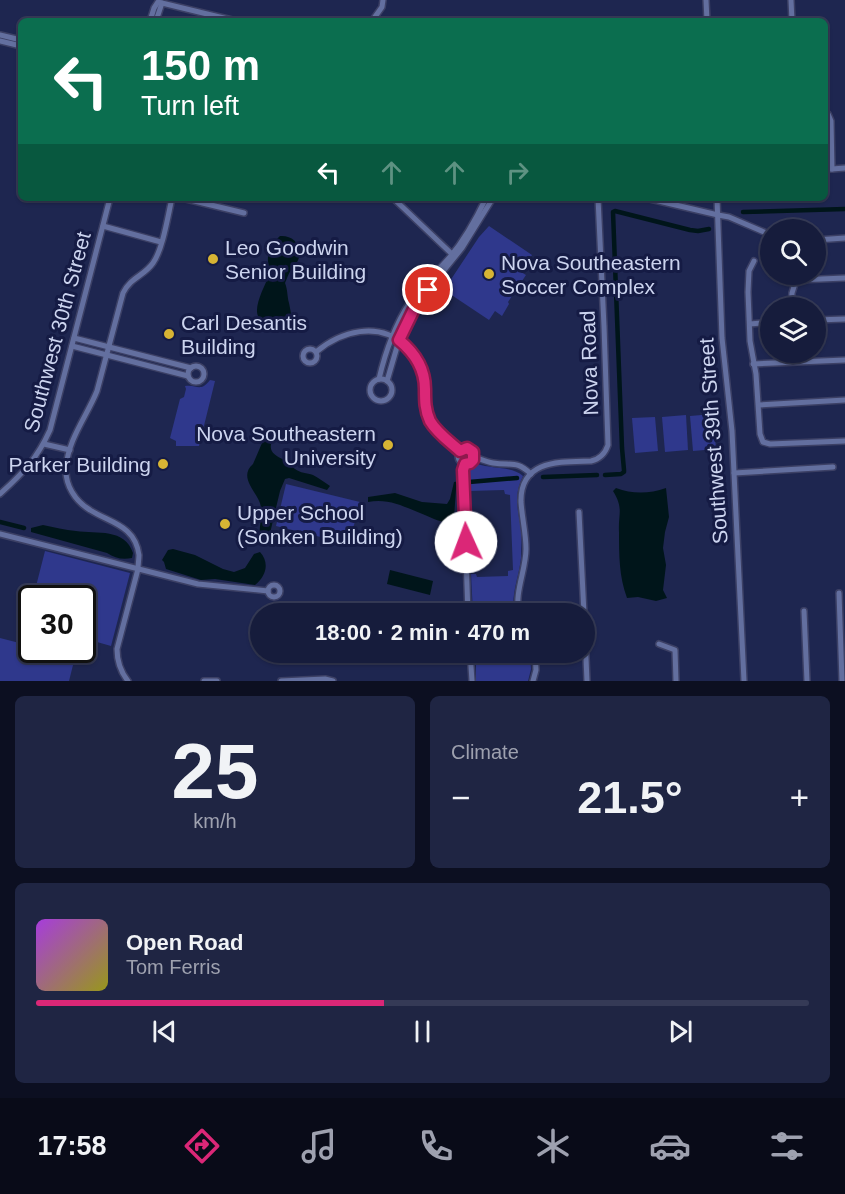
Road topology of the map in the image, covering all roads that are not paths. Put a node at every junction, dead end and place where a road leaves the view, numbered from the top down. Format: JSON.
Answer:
{"nodes":[{"id":1,"x":383,"y":0,"type":"edge"},
{"id":2,"x":706,"y":0,"type":"edge"},
{"id":3,"x":791,"y":0,"type":"edge"},
{"id":4,"x":160,"y":2,"type":"junction"},
{"id":5,"x":151,"y":18,"type":"edge"},
{"id":6,"x":157,"y":18,"type":"edge"},
{"id":7,"x":224,"y":18,"type":"edge"},
{"id":8,"x":374,"y":18,"type":"edge"},
{"id":9,"x":707,"y":18,"type":"edge"},
{"id":10,"x":792,"y":18,"type":"edge"},
{"id":11,"x":0,"y":34,"type":"edge"},
{"id":12,"x":18,"y":39,"type":"edge"},
{"id":13,"x":0,"y":41,"type":"edge"},
{"id":14,"x":18,"y":45,"type":"edge"},
{"id":15,"x":828,"y":114,"type":"edge"},
{"id":16,"x":845,"y":168,"type":"edge"},
{"id":17,"x":828,"y":169,"type":"edge"},
{"id":18,"x":832,"y":169,"type":"junction"},
{"id":19,"x":109,"y":201,"type":"edge"},
{"id":20,"x":171,"y":201,"type":"edge"},
{"id":21,"x":194,"y":201,"type":"edge"},
{"id":22,"x":396,"y":201,"type":"edge"},
{"id":23,"x":488,"y":201,"type":"edge"},
{"id":24,"x":598,"y":201,"type":"edge"},
{"id":25,"x":659,"y":201,"type":"edge"},
{"id":26,"x":717,"y":201,"type":"edge"},
{"id":27,"x":244,"y":213,"type":"dead end"},
{"id":28,"x":718,"y":215,"type":"junction"},
{"id":29,"x":103,"y":226,"type":"junction"},
{"id":30,"x":760,"y":230,"type":"edge"},
{"id":31,"x":845,"y":238,"type":"edge"},
{"id":32,"x":826,"y":239,"type":"edge"},
{"id":33,"x":161,"y":242,"type":"junction"},
{"id":34,"x":453,"y":256,"type":"junction"},
{"id":35,"x":754,"y":261,"type":"dead end"},
{"id":36,"x":826,"y":278,"type":"edge"},
{"id":37,"x":845,"y":278,"type":"edge"},
{"id":38,"x":845,"y":319,"type":"edge"},
{"id":39,"x":826,"y":320,"type":"edge"},
{"id":40,"x":760,"y":323,"type":"edge"},
{"id":41,"x":750,"y":324,"type":"junction"},
{"id":42,"x":393,"y":337,"type":"junction"},
{"id":43,"x":74,"y":338,"type":"junction"},
{"id":44,"x":399,"y":340,"type":"junction"},
{"id":45,"x":72,"y":346,"type":"junction"},
{"id":46,"x":109,"y":348,"type":"junction"},
{"id":47,"x":316,"y":352,"type":"dead end"},
{"id":48,"x":107,"y":355,"type":"junction"},
{"id":49,"x":845,"y":360,"type":"edge"},
{"id":50,"x":753,"y":364,"type":"junction"},
{"id":51,"x":191,"y":368,"type":"junction"},
{"id":52,"x":188,"y":376,"type":"junction"},
{"id":53,"x":380,"y":379,"type":"junction"},
{"id":54,"x":387,"y":381,"type":"junction"},
{"id":55,"x":845,"y":400,"type":"edge"},
{"id":56,"x":759,"y":405,"type":"junction"},
{"id":57,"x":845,"y":441,"type":"edge"},
{"id":58,"x":44,"y":444,"type":"junction"},
{"id":59,"x":70,"y":450,"type":"junction"},
{"id":60,"x":460,"y":451,"type":"junction"},
{"id":61,"x":474,"y":457,"type":"junction"},
{"id":62,"x":465,"y":464,"type":"junction"},
{"id":63,"x":833,"y":467,"type":"dead end"},
{"id":64,"x":734,"y":473,"type":"junction"},
{"id":65,"x":531,"y":474,"type":"junction"},
{"id":66,"x":0,"y":494,"type":"edge"},
{"id":67,"x":579,"y":512,"type":"dead end"},
{"id":68,"x":0,"y":534,"type":"edge"},
{"id":69,"x":138,"y":569,"type":"junction"},
{"id":70,"x":268,"y":591,"type":"dead end"},
{"id":71,"x":840,"y":593,"type":"dead end"},
{"id":72,"x":468,"y":603,"type":"edge"},
{"id":73,"x":518,"y":603,"type":"edge"},
{"id":74,"x":583,"y":603,"type":"edge"},
{"id":75,"x":804,"y":610,"type":"dead end"},
{"id":76,"x":659,"y":644,"type":"dead end"},
{"id":77,"x":471,"y":663,"type":"edge"},
{"id":78,"x":536,"y":663,"type":"edge"},
{"id":79,"x":586,"y":663,"type":"edge"},
{"id":80,"x":128,"y":681,"type":"edge"},
{"id":81,"x":204,"y":681,"type":"edge"},
{"id":82,"x":217,"y":681,"type":"edge"},
{"id":83,"x":281,"y":681,"type":"edge"},
{"id":84,"x":333,"y":681,"type":"edge"},
{"id":85,"x":472,"y":681,"type":"edge"},
{"id":86,"x":533,"y":681,"type":"edge"},
{"id":87,"x":587,"y":681,"type":"edge"},
{"id":88,"x":676,"y":681,"type":"edge"},
{"id":89,"x":744,"y":681,"type":"edge"},
{"id":90,"x":807,"y":681,"type":"edge"},
{"id":91,"x":842,"y":681,"type":"edge"}],
"edges":[{"from":1,"to":8,"type":"street"},
{"from":2,"to":9,"type":"street"},
{"from":3,"to":10,"type":"street"},
{"from":4,"to":5,"type":"street"},
{"from":4,"to":6,"type":"street"},
{"from":4,"to":7,"type":"street"},
{"from":11,"to":12,"type":"street"},
{"from":13,"to":14,"type":"street"},
{"from":15,"to":18,"type":"street"},
{"from":16,"to":18,"type":"street"},
{"from":17,"to":18,"type":"street"},
{"from":19,"to":29,"type":"street","name":"Southwest 30th Street"},
{"from":20,"to":33,"type":"street"},
{"from":21,"to":27,"type":"street"},
{"from":22,"to":34,"type":"street"},
{"from":23,"to":34,"type":"street"},
{"from":24,"to":65,"type":"street","name":"Nova Road"},
{"from":25,"to":28,"type":"street"},
{"from":26,"to":28,"type":"street","name":"Southwest 39th Street"},
{"from":28,"to":30,"type":"street"},
{"from":28,"to":64,"type":"street","name":"Southwest 39th Street"},
{"from":29,"to":33,"type":"street"},
{"from":29,"to":43,"type":"street","name":"Southwest 30th Street"},
{"from":31,"to":32,"type":"street"},
{"from":33,"to":46,"type":"street"},
{"from":34,"to":42,"type":"street"},
{"from":34,"to":44,"type":"street"},
{"from":35,"to":41,"type":"street"},
{"from":36,"to":37,"type":"street"},
{"from":38,"to":39,"type":"street"},
{"from":40,"to":41,"type":"street"},
{"from":41,"to":50,"type":"street"},
{"from":42,"to":44,"type":"street"},
{"from":42,"to":47,"type":"street"},
{"from":42,"to":53,"type":"street"},
{"from":43,"to":45,"type":"street","name":"Southwest 30th Street"},
{"from":43,"to":46,"type":"street"},
{"from":44,"to":54,"type":"street"},
{"from":44,"to":60,"type":"street"},
{"from":45,"to":48,"type":"street"},
{"from":45,"to":58,"type":"street","name":"Southwest 30th Street"},
{"from":46,"to":48,"type":"street"},
{"from":46,"to":51,"type":"street"},
{"from":48,"to":52,"type":"street"},
{"from":48,"to":59,"type":"street"},
{"from":49,"to":50,"type":"street"},
{"from":50,"to":56,"type":"street"},
{"from":51,"to":52,"type":"street"},
{"from":51,"to":52,"type":"street"},
{"from":53,"to":54,"type":"street"},
{"from":53,"to":54,"type":"street"},
{"from":55,"to":56,"type":"street"},
{"from":56,"to":57,"type":"street"},
{"from":58,"to":59,"type":"street"},
{"from":58,"to":66,"type":"street","name":"Southwest 30th Street"},
{"from":59,"to":69,"type":"street"},
{"from":60,"to":61,"type":"street"},
{"from":60,"to":62,"type":"street"},
{"from":61,"to":62,"type":"street"},
{"from":61,"to":65,"type":"street"},
{"from":62,"to":72,"type":"street"},
{"from":63,"to":64,"type":"street"},
{"from":64,"to":89,"type":"street","name":"Southwest 39th Street"},
{"from":65,"to":73,"type":"street"},
{"from":67,"to":74,"type":"street"},
{"from":68,"to":69,"type":"street"},
{"from":69,"to":70,"type":"street"},
{"from":69,"to":80,"type":"street"},
{"from":71,"to":91,"type":"street"},
{"from":75,"to":90,"type":"street"},
{"from":76,"to":88,"type":"street"},
{"from":77,"to":85,"type":"street"},
{"from":78,"to":86,"type":"street"},
{"from":79,"to":87,"type":"street"},
{"from":81,"to":82,"type":"street"},
{"from":83,"to":84,"type":"street"}]}
